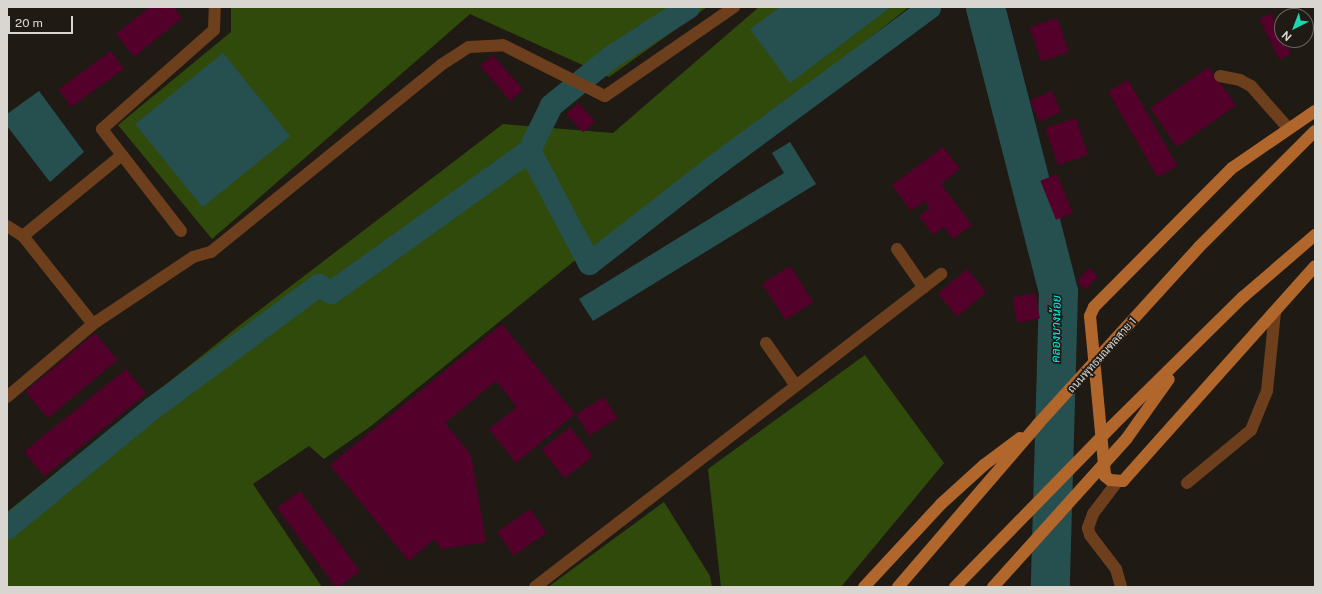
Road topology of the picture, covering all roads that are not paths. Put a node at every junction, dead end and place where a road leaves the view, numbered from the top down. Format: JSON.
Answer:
{"nodes":[{"id":1,"x":215,"y":7,"type":"edge"},
{"id":2,"x":734,"y":7,"type":"edge"},
{"id":3,"x":1220,"y":76,"type":"dead end"},
{"id":4,"x":1315,"y":111,"type":"edge"},
{"id":5,"x":1288,"y":128,"type":"junction"},
{"id":6,"x":1315,"y":131,"type":"edge"},
{"id":7,"x":122,"y":155,"type":"junction"},
{"id":8,"x":7,"y":226,"type":"edge"},
{"id":9,"x":181,"y":231,"type":"dead end"},
{"id":10,"x":1315,"y":235,"type":"edge"},
{"id":11,"x":23,"y":236,"type":"junction"},
{"id":12,"x":897,"y":249,"type":"dead end"},
{"id":13,"x":1315,"y":266,"type":"edge"},
{"id":14,"x":941,"y":274,"type":"dead end"},
{"id":15,"x":924,"y":288,"type":"junction"},
{"id":16,"x":1275,"y":312,"type":"junction"},
{"id":17,"x":93,"y":324,"type":"junction"},
{"id":18,"x":766,"y":343,"type":"dead end"},
{"id":19,"x":1186,"y":355,"type":"junction"},
{"id":20,"x":796,"y":386,"type":"junction"},
{"id":21,"x":7,"y":397,"type":"edge"},
{"id":22,"x":1038,"y":424,"type":"junction"},
{"id":23,"x":1117,"y":482,"type":"junction"},
{"id":24,"x":1187,"y":483,"type":"dead end"},
{"id":25,"x":958,"y":584,"type":"edge"},
{"id":26,"x":535,"y":587,"type":"edge"},
{"id":27,"x":864,"y":587,"type":"edge"},
{"id":28,"x":898,"y":587,"type":"edge"},
{"id":29,"x":993,"y":587,"type":"edge"},
{"id":30,"x":1121,"y":587,"type":"edge"}],
"edges":[{"from":1,"to":7,"type":"street"},
{"from":2,"to":17,"type":"street"},
{"from":3,"to":5,"type":"street"},
{"from":4,"to":5,"type":"main road"},
{"from":5,"to":23,"type":"main road"},
{"from":6,"to":22,"type":"main road","name":"ถนนพุทธมณฑลสาย 1"},
{"from":7,"to":9,"type":"street"},
{"from":7,"to":11,"type":"street"},
{"from":8,"to":11,"type":"street"},
{"from":10,"to":19,"type":"main road"},
{"from":11,"to":17,"type":"street"},
{"from":12,"to":15,"type":"street"},
{"from":13,"to":16,"type":"main road"},
{"from":14,"to":15,"type":"street"},
{"from":15,"to":20,"type":"street"},
{"from":16,"to":23,"type":"main road"},
{"from":16,"to":24,"type":"street"},
{"from":17,"to":21,"type":"street"},
{"from":18,"to":20,"type":"street"},
{"from":19,"to":25,"type":"main road"},
{"from":19,"to":29,"type":"main road"},
{"from":20,"to":26,"type":"street"},
{"from":22,"to":27,"type":"main road"},
{"from":22,"to":28,"type":"main road","name":"ถนนพุทธมณฑลสาย 1"},
{"from":23,"to":30,"type":"street"}]}
